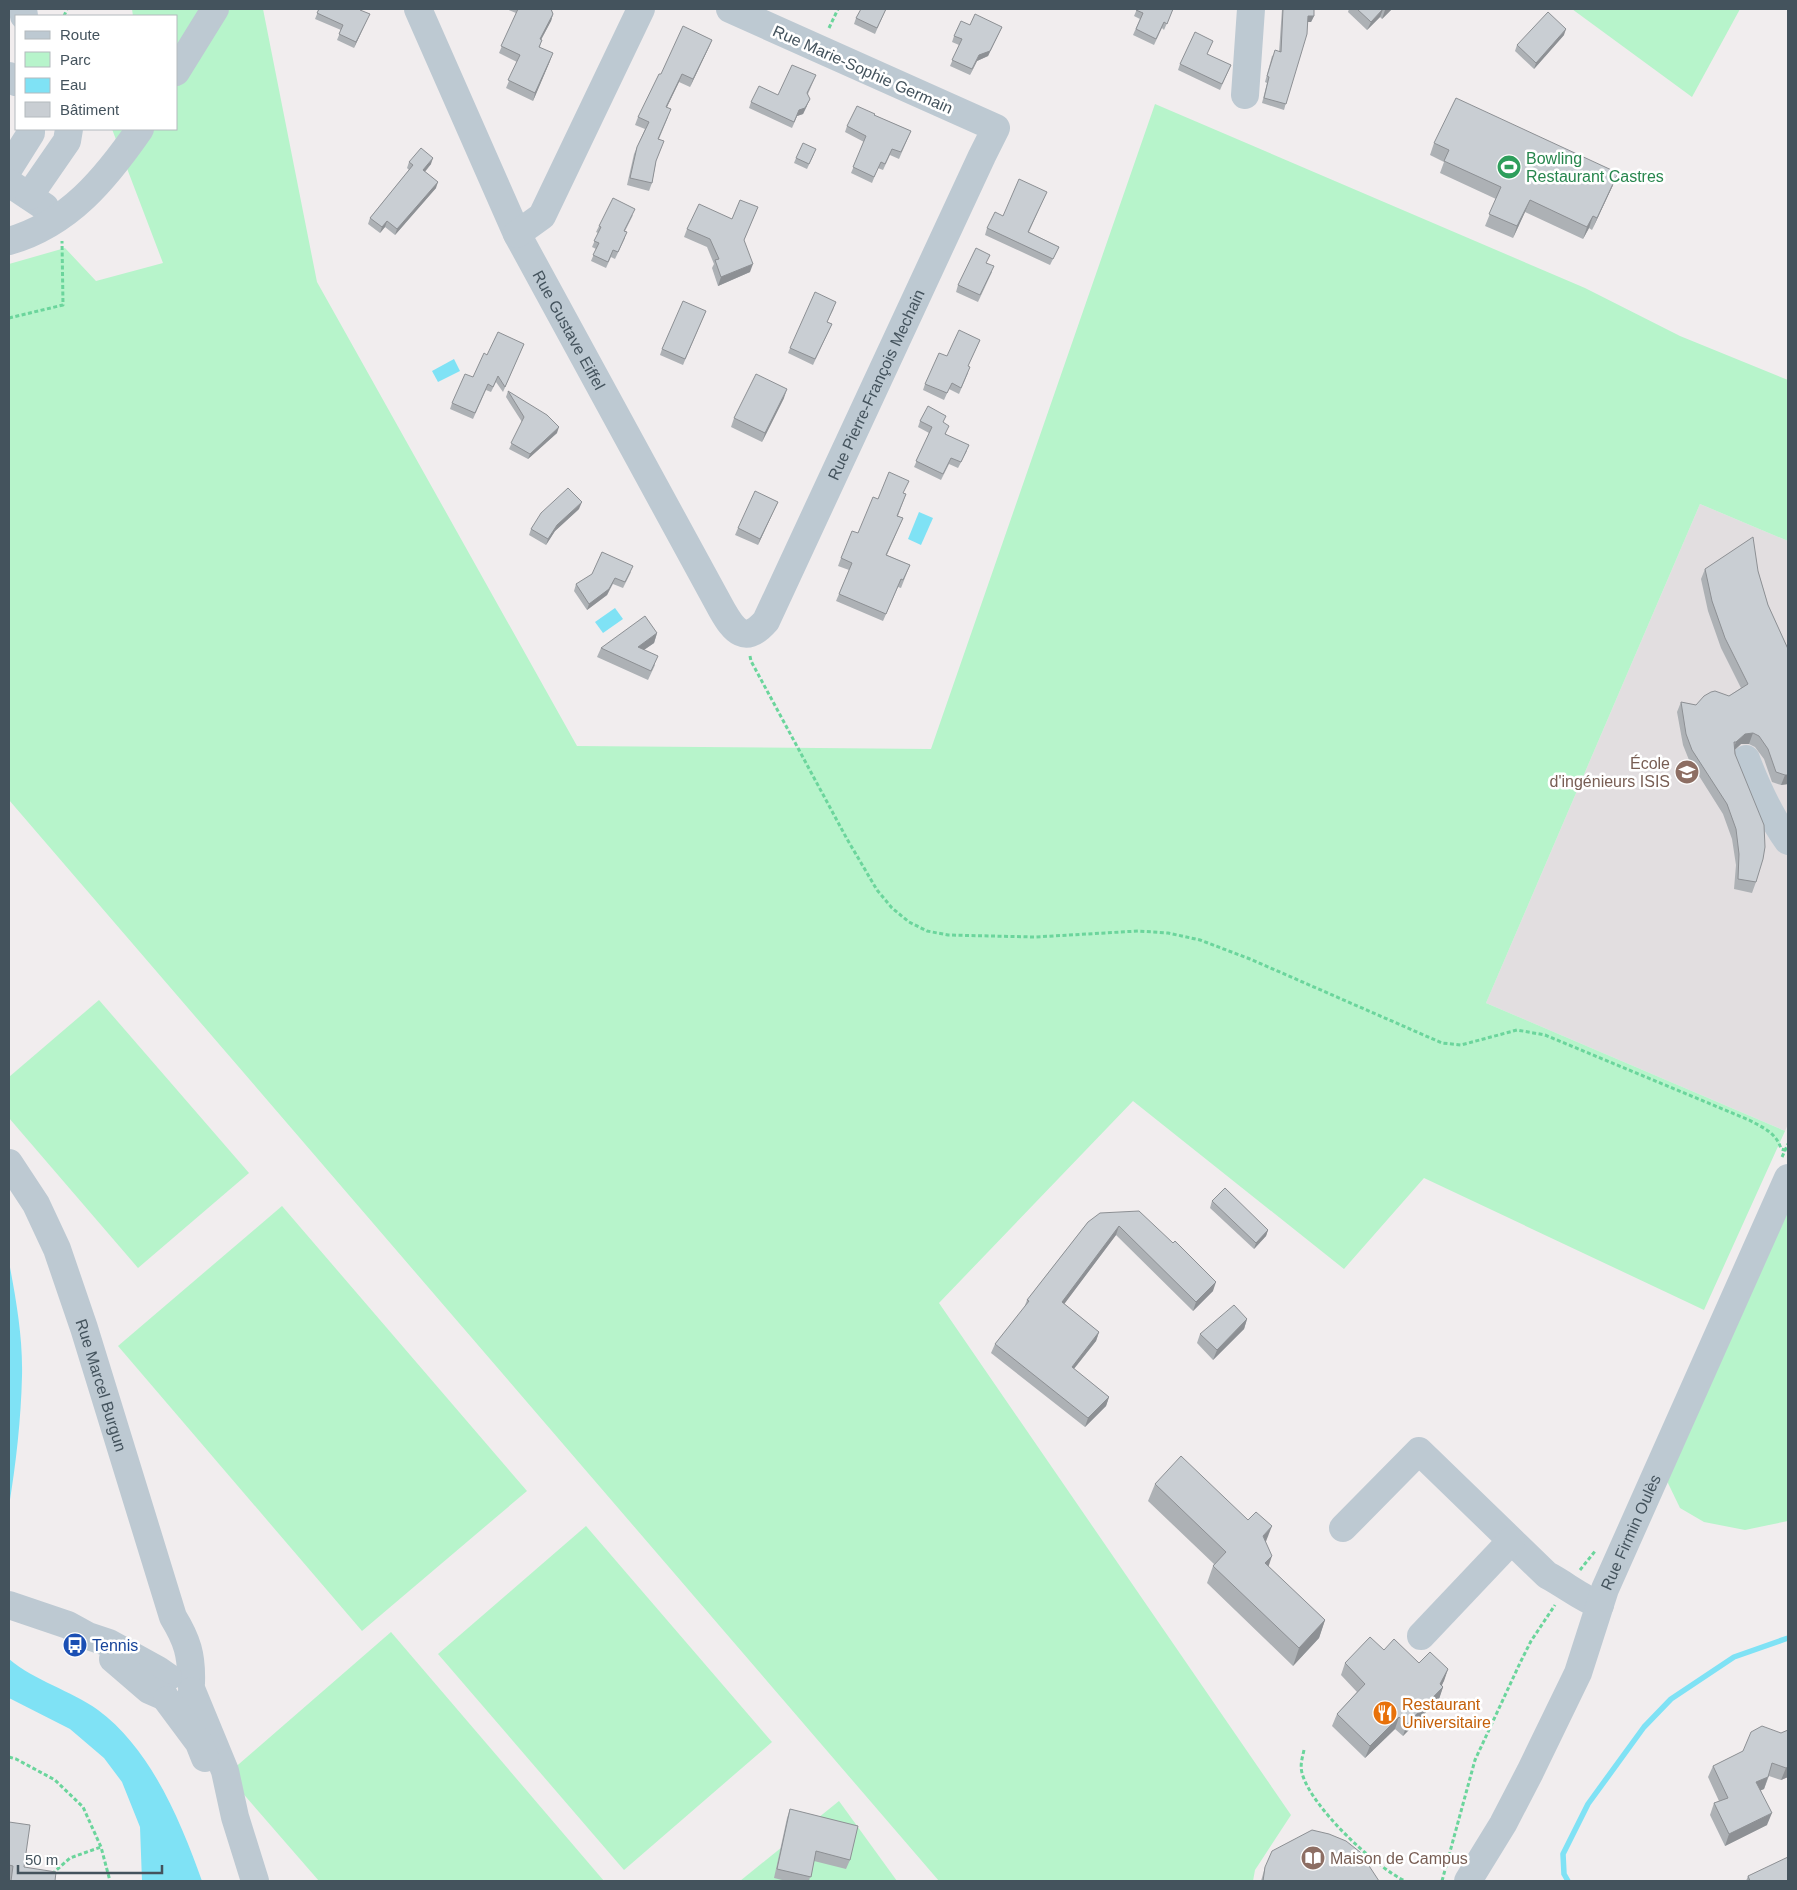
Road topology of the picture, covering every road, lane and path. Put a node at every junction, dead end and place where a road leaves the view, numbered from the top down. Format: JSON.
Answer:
{"nodes":[{"id":1,"x":215,"y":9,"type":"edge"},
{"id":2,"x":418,"y":9,"type":"edge"},
{"id":3,"x":641,"y":9,"type":"edge"},
{"id":4,"x":730,"y":9,"type":"edge"},
{"id":5,"x":1251,"y":9,"type":"edge"},
{"id":6,"x":178,"y":69,"type":"edge"},
{"id":7,"x":1245,"y":95,"type":"dead end"},
{"id":8,"x":996,"y":128,"type":"joint"},
{"id":9,"x":31,"y":130,"type":"edge"},
{"id":10,"x":69,"y":130,"type":"edge"},
{"id":11,"x":139,"y":130,"type":"edge"},
{"id":12,"x":9,"y":168,"type":"edge"},
{"id":13,"x":19,"y":190,"type":"edge"},
{"id":14,"x":61,"y":217,"type":"junction"},
{"id":15,"x":517,"y":234,"type":"junction"},
{"id":16,"x":9,"y":241,"type":"edge"},
{"id":17,"x":9,"y":318,"type":"edge"},
{"id":18,"x":747,"y":634,"type":"junction"},
{"id":19,"x":1746,"y":759,"type":"dead end"},
{"id":20,"x":1788,"y":841,"type":"edge"},
{"id":21,"x":1788,"y":1151,"type":"edge"},
{"id":22,"x":9,"y":1163,"type":"edge"},
{"id":23,"x":1788,"y":1178,"type":"edge"},
{"id":24,"x":1343,"y":1528,"type":"dead end"},
{"id":25,"x":1511,"y":1541,"type":"junction"},
{"id":26,"x":1560,"y":1599,"type":"dead end"},
{"id":27,"x":9,"y":1605,"type":"edge"},
{"id":28,"x":1600,"y":1605,"type":"junction"},
{"id":29,"x":1421,"y":1636,"type":"dead end"},
{"id":30,"x":176,"y":1687,"type":"junction"},
{"id":31,"x":1304,"y":1750,"type":"dead end"},
{"id":32,"x":9,"y":1757,"type":"edge"},
{"id":33,"x":101,"y":1847,"type":"junction"},
{"id":34,"x":46,"y":1876,"type":"edge"},
{"id":35,"x":110,"y":1881,"type":"edge"},
{"id":36,"x":254,"y":1881,"type":"edge"},
{"id":37,"x":1405,"y":1881,"type":"edge"},
{"id":38,"x":1442,"y":1881,"type":"edge"},
{"id":39,"x":1468,"y":1881,"type":"edge"}],
"edges":[{"from":1,"to":6,"type":"street"},
{"from":2,"to":15,"type":"street","name":"Rue Gustave Eiffel"},
{"from":3,"to":15,"type":"street"},
{"from":4,"to":8,"type":"street","name":"Rue Marie-Sophie Germain"},
{"from":5,"to":7,"type":"street"},
{"from":8,"to":18,"type":"street","name":"Rue Pierre-François Mechain"},
{"from":9,"to":12,"type":"street"},
{"from":10,"to":13,"type":"street"},
{"from":11,"to":14,"type":"street"},
{"from":13,"to":14,"type":"street"},
{"from":14,"to":16,"type":"street"},
{"from":14,"to":17,"type":"path"},
{"from":15,"to":18,"type":"street","name":"Rue Gustave Eiffel"},
{"from":18,"to":21,"type":"path"},
{"from":19,"to":20,"type":"street"},
{"from":22,"to":30,"type":"street","name":"Rue Marcel Burgun"},
{"from":23,"to":28,"type":"street","name":"Rue Firmin Oulès"},
{"from":24,"to":25,"type":"street"},
{"from":25,"to":28,"type":"street"},
{"from":25,"to":29,"type":"street"},
{"from":26,"to":38,"type":"path"},
{"from":27,"to":30,"type":"street"},
{"from":28,"to":39,"type":"street","name":"Rue Firmin Oulès"},
{"from":30,"to":36,"type":"street"},
{"from":31,"to":37,"type":"path"},
{"from":32,"to":33,"type":"path"},
{"from":33,"to":34,"type":"path"},
{"from":33,"to":35,"type":"path"}]}
